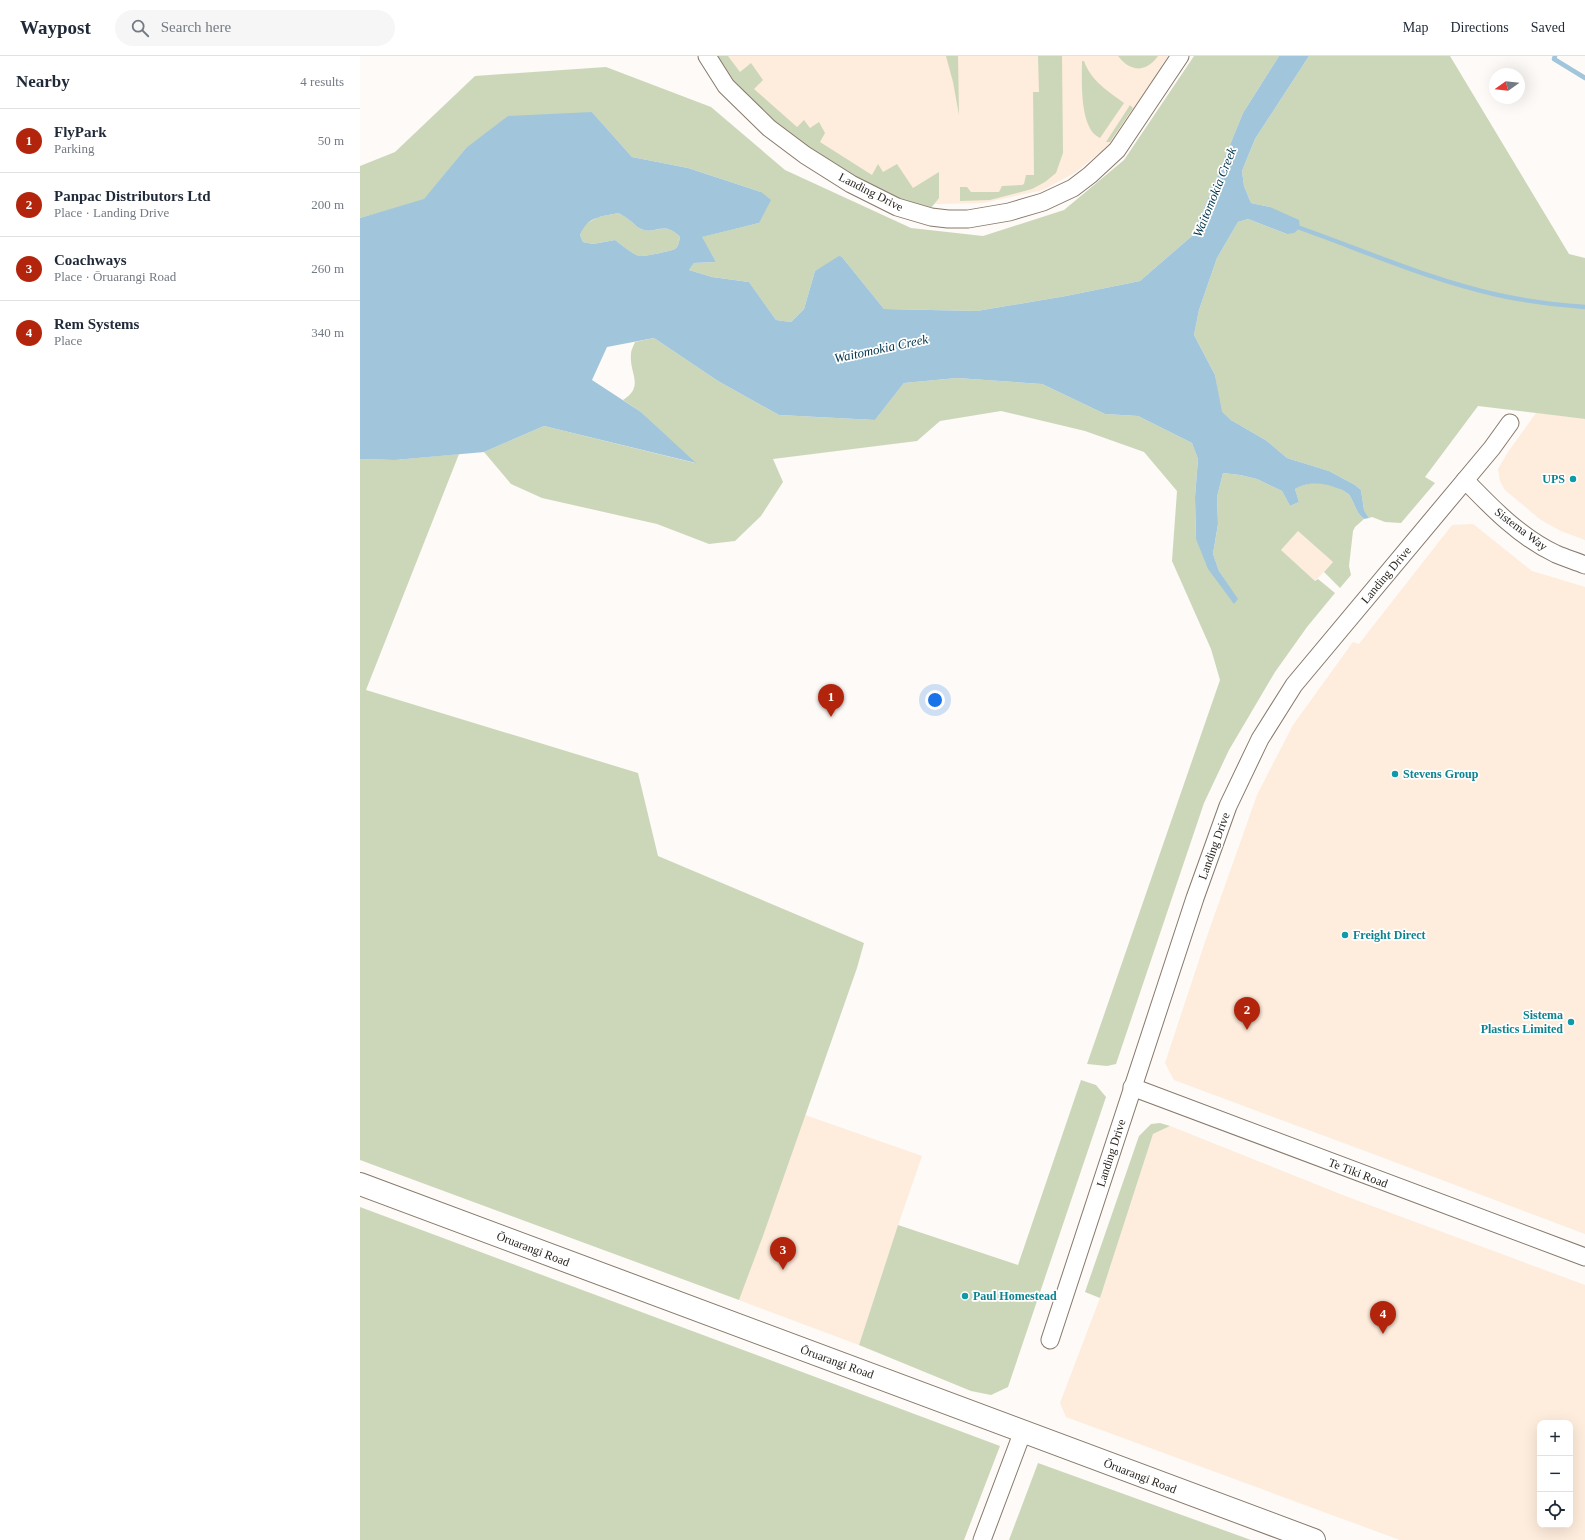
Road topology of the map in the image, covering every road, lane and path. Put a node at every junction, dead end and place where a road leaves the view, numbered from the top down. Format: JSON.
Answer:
{"nodes":[{"id":1,"x":707,"y":56,"type":"edge"},
{"id":2,"x":1180,"y":56,"type":"edge"},
{"id":3,"x":1510,"y":423,"type":"dead end"},
{"id":4,"x":1465,"y":480,"type":"junction"},
{"id":5,"x":1585,"y":565,"type":"edge"},
{"id":6,"x":1132,"y":1087,"type":"junction"},
{"id":7,"x":360,"y":1184,"type":"edge"},
{"id":8,"x":1585,"y":1257,"type":"edge"},
{"id":9,"x":1050,"y":1340,"type":"dead end"},
{"id":10,"x":1023,"y":1431,"type":"junction"},
{"id":11,"x":982,"y":1540,"type":"edge"},
{"id":12,"x":1314,"y":1540,"type":"edge"}],
"edges":[{"from":1,"to":2,"type":"street","name":"Landing Drive"},
{"from":3,"to":4,"type":"street","name":"Landing Drive"},
{"from":4,"to":5,"type":"street","name":"Sistema Way"},
{"from":4,"to":6,"type":"street","name":"Landing Drive"},
{"from":6,"to":8,"type":"street","name":"Te Tiki Road"},
{"from":6,"to":9,"type":"street","name":"Landing Drive"},
{"from":7,"to":10,"type":"street","name":"Ōruarangi Road"},
{"from":10,"to":11,"type":"street"},
{"from":10,"to":12,"type":"street","name":"Ōruarangi Road"}]}
